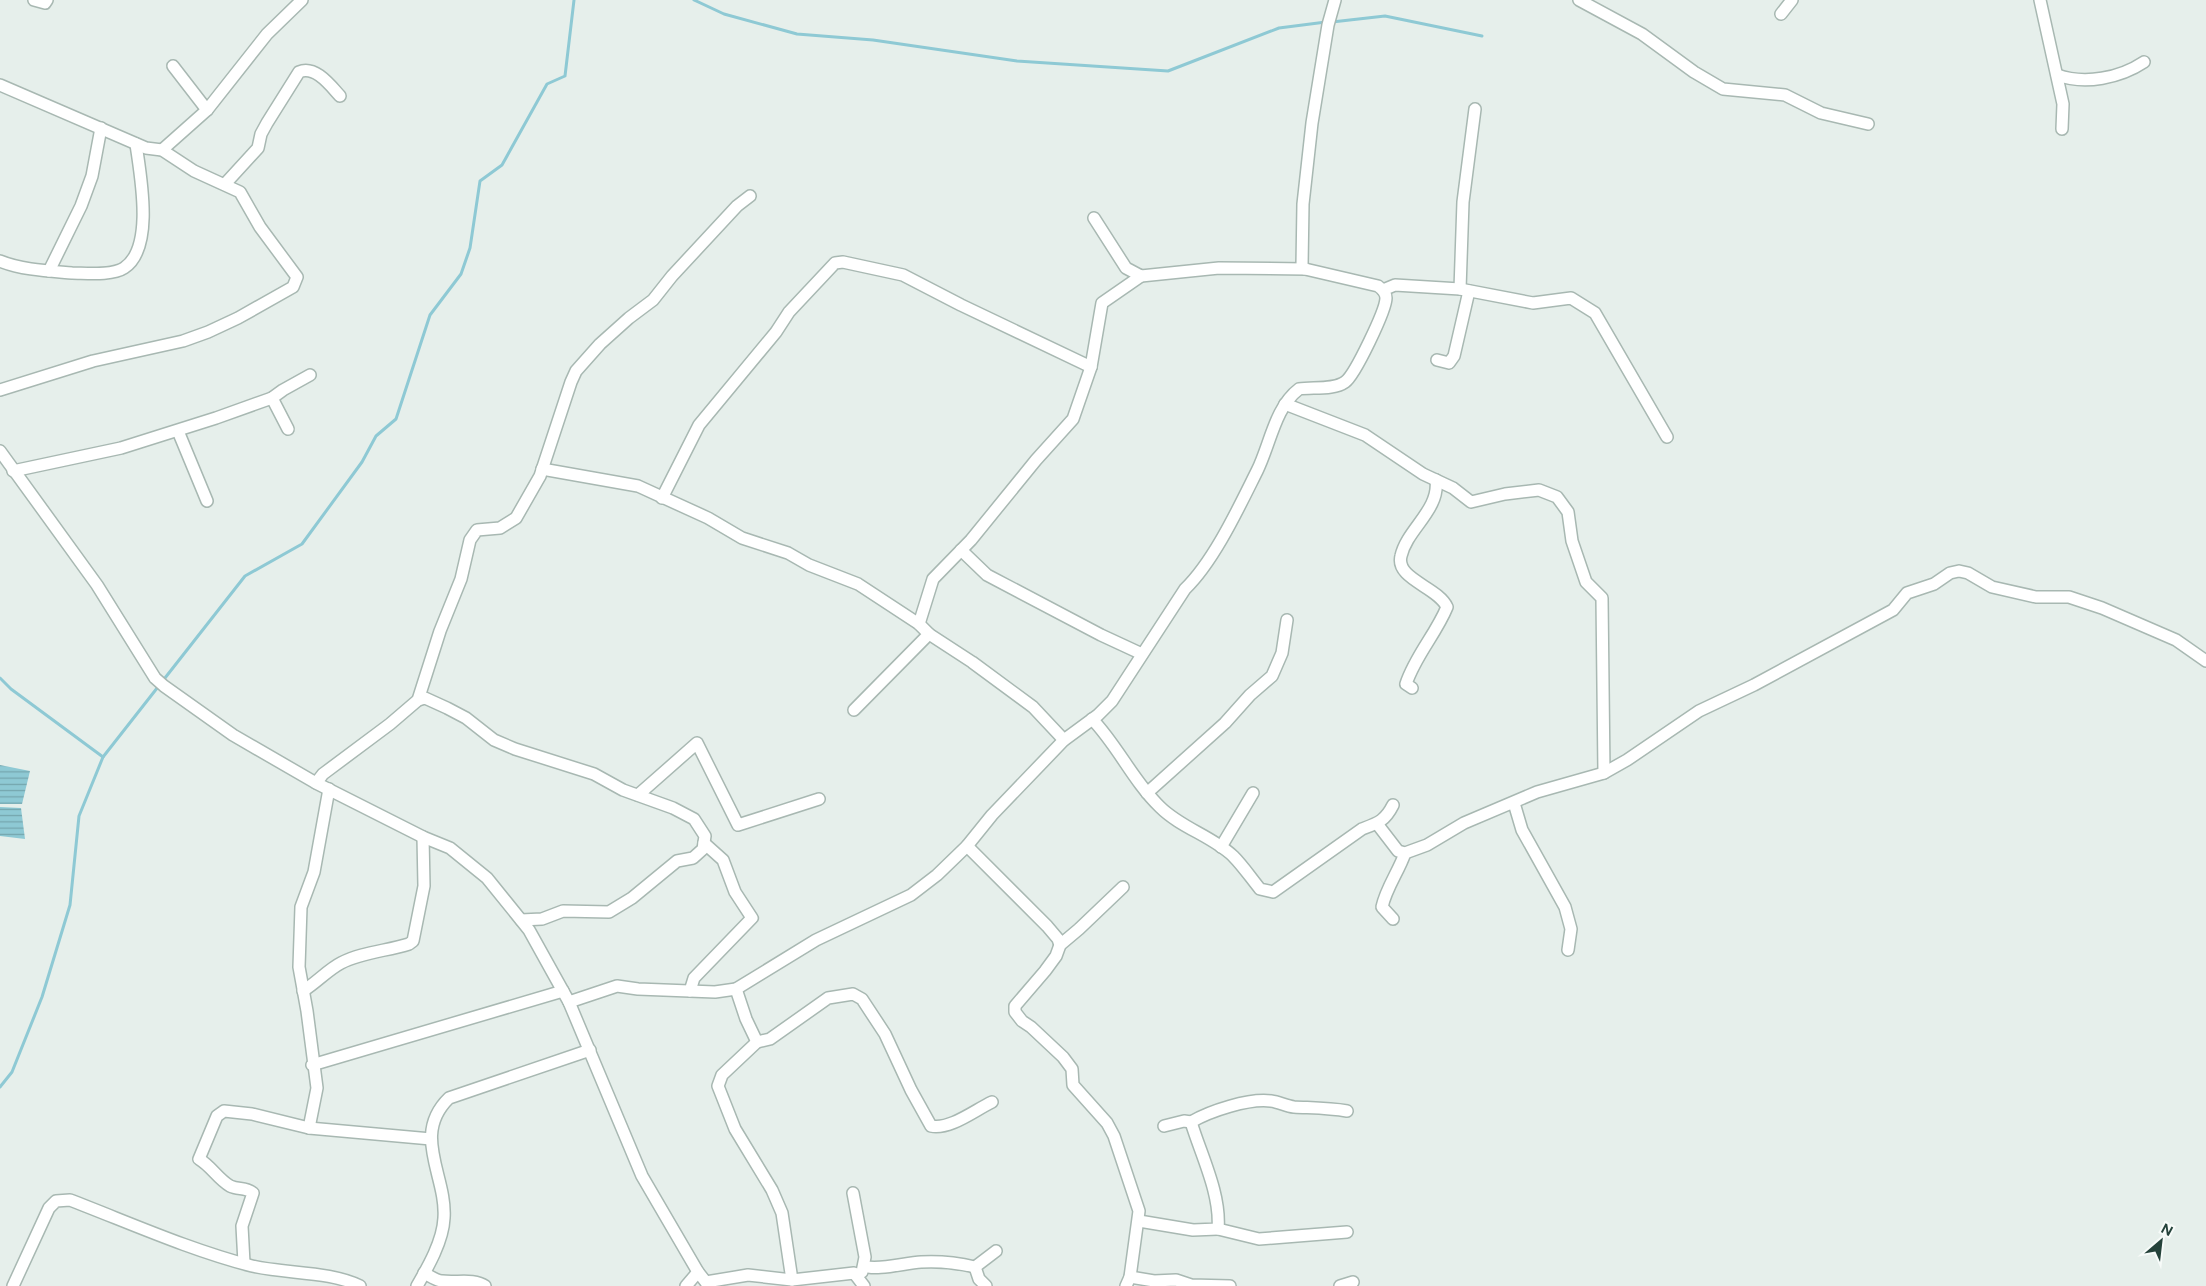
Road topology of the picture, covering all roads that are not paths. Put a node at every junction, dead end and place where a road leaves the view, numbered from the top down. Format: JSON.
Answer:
{"nodes":[{"id":1,"x":34,"y":0,"type":"edge"},
{"id":2,"x":47,"y":0,"type":"edge"},
{"id":3,"x":302,"y":0,"type":"edge"},
{"id":4,"x":1334,"y":0,"type":"edge"},
{"id":5,"x":1579,"y":0,"type":"edge"},
{"id":6,"x":1792,"y":0,"type":"edge"},
{"id":7,"x":2040,"y":0,"type":"edge"},
{"id":8,"x":1781,"y":14,"type":"dead end"},
{"id":9,"x":2144,"y":62,"type":"dead end"},
{"id":10,"x":173,"y":66,"type":"dead end"},
{"id":11,"x":2057,"y":75,"type":"junction"},
{"id":12,"x":0,"y":85,"type":"edge"},
{"id":13,"x":340,"y":96,"type":"dead end"},
{"id":14,"x":1476,"y":109,"type":"dead end"},
{"id":15,"x":207,"y":110,"type":"junction"},
{"id":16,"x":1868,"y":124,"type":"dead end"},
{"id":17,"x":101,"y":128,"type":"junction"},
{"id":18,"x":2062,"y":129,"type":"dead end"},
{"id":19,"x":136,"y":144,"type":"junction"},
{"id":20,"x":162,"y":150,"type":"junction"},
{"id":21,"x":225,"y":184,"type":"junction"},
{"id":22,"x":750,"y":196,"type":"dead end"},
{"id":23,"x":1094,"y":218,"type":"dead end"},
{"id":24,"x":0,"y":261,"type":"edge"},
{"id":25,"x":1305,"y":269,"type":"junction"},
{"id":26,"x":49,"y":271,"type":"junction"},
{"id":27,"x":1141,"y":276,"type":"junction"},
{"id":28,"x":1383,"y":290,"type":"junction"},
{"id":29,"x":1464,"y":290,"type":"junction"},
{"id":30,"x":1437,"y":360,"type":"dead end"},
{"id":31,"x":1091,"y":367,"type":"junction"},
{"id":32,"x":310,"y":375,"type":"dead end"},
{"id":33,"x":0,"y":390,"type":"edge"},
{"id":34,"x":272,"y":398,"type":"junction"},
{"id":35,"x":1285,"y":404,"type":"junction"},
{"id":36,"x":288,"y":429,"type":"dead end"},
{"id":37,"x":178,"y":430,"type":"junction"},
{"id":38,"x":1667,"y":437,"type":"dead end"},
{"id":39,"x":0,"y":451,"type":"edge"},
{"id":40,"x":542,"y":469,"type":"junction"},
{"id":41,"x":13,"y":471,"type":"junction"},
{"id":42,"x":1436,"y":480,"type":"junction"},
{"id":43,"x":662,"y":498,"type":"junction"},
{"id":44,"x":207,"y":501,"type":"dead end"},
{"id":45,"x":961,"y":550,"type":"junction"},
{"id":46,"x":1286,"y":620,"type":"dead end"},
{"id":47,"x":919,"y":624,"type":"junction"},
{"id":48,"x":929,"y":634,"type":"junction"},
{"id":49,"x":1142,"y":654,"type":"junction"},
{"id":50,"x":2206,"y":660,"type":"edge"},
{"id":51,"x":1412,"y":688,"type":"dead end"},
{"id":52,"x":418,"y":700,"type":"junction"},
{"id":53,"x":854,"y":710,"type":"dead end"},
{"id":54,"x":1092,"y":719,"type":"junction"},
{"id":55,"x":1064,"y":740,"type":"junction"},
{"id":56,"x":1604,"y":773,"type":"junction"},
{"id":57,"x":316,"y":783,"type":"junction"},
{"id":58,"x":329,"y":790,"type":"junction"},
{"id":59,"x":1253,"y":793,"type":"dead end"},
{"id":60,"x":1147,"y":794,"type":"junction"},
{"id":61,"x":638,"y":795,"type":"junction"},
{"id":62,"x":819,"y":799,"type":"dead end"},
{"id":63,"x":1514,"y":803,"type":"junction"},
{"id":64,"x":1393,"y":805,"type":"dead end"},
{"id":65,"x":1378,"y":825,"type":"junction"},
{"id":66,"x":424,"y":837,"type":"junction"},
{"id":67,"x":704,"y":843,"type":"junction"},
{"id":68,"x":967,"y":846,"type":"junction"},
{"id":69,"x":1221,"y":847,"type":"junction"},
{"id":70,"x":1405,"y":853,"type":"junction"},
{"id":71,"x":1122,"y":887,"type":"dead end"},
{"id":72,"x":1393,"y":919,"type":"dead end"},
{"id":73,"x":521,"y":920,"type":"junction"},
{"id":74,"x":1060,"y":945,"type":"junction"},
{"id":75,"x":1568,"y":950,"type":"dead end"},
{"id":76,"x":736,"y":989,"type":"junction"},
{"id":77,"x":303,"y":990,"type":"junction"},
{"id":78,"x":563,"y":991,"type":"junction"},
{"id":79,"x":690,"y":991,"type":"junction"},
{"id":80,"x":568,"y":1002,"type":"junction"},
{"id":81,"x":757,"y":1042,"type":"junction"},
{"id":82,"x":590,"y":1050,"type":"junction"},
{"id":83,"x":312,"y":1065,"type":"junction"},
{"id":84,"x":992,"y":1102,"type":"dead end"},
{"id":85,"x":1347,"y":1111,"type":"dead end"},
{"id":86,"x":1190,"y":1122,"type":"junction"},
{"id":87,"x":1164,"y":1126,"type":"dead end"},
{"id":88,"x":309,"y":1128,"type":"junction"},
{"id":89,"x":431,"y":1139,"type":"junction"},
{"id":90,"x":854,"y":1193,"type":"dead end"},
{"id":91,"x":1139,"y":1221,"type":"junction"},
{"id":92,"x":1218,"y":1229,"type":"junction"},
{"id":93,"x":1347,"y":1232,"type":"dead end"},
{"id":94,"x":996,"y":1251,"type":"dead end"},
{"id":95,"x":244,"y":1263,"type":"junction"},
{"id":96,"x":864,"y":1266,"type":"junction"},
{"id":97,"x":975,"y":1267,"type":"junction"},
{"id":98,"x":698,"y":1272,"type":"junction"},
{"id":99,"x":424,"y":1273,"type":"junction"},
{"id":100,"x":792,"y":1280,"type":"junction"},
{"id":101,"x":1128,"y":1281,"type":"edge"},
{"id":102,"x":862,"y":1282,"type":"edge"},
{"id":103,"x":1353,"y":1282,"type":"dead end"},
{"id":104,"x":707,"y":1284,"type":"edge"},
{"id":105,"x":13,"y":1286,"type":"edge"},
{"id":106,"x":360,"y":1286,"type":"edge"},
{"id":107,"x":417,"y":1286,"type":"edge"},
{"id":108,"x":485,"y":1286,"type":"edge"},
{"id":109,"x":686,"y":1286,"type":"edge"},
{"id":110,"x":986,"y":1286,"type":"edge"},
{"id":111,"x":1230,"y":1286,"type":"edge"},
{"id":112,"x":1340,"y":1286,"type":"edge"}],
"edges":[{"from":1,"to":2,"type":"street"},
{"from":3,"to":15,"type":"street"},
{"from":4,"to":25,"type":"street"},
{"from":5,"to":16,"type":"street"},
{"from":6,"to":8,"type":"street"},
{"from":7,"to":11,"type":"street"},
{"from":9,"to":11,"type":"street"},
{"from":10,"to":15,"type":"street"},
{"from":11,"to":18,"type":"street"},
{"from":12,"to":17,"type":"street"},
{"from":13,"to":21,"type":"street"},
{"from":14,"to":29,"type":"street"},
{"from":15,"to":20,"type":"street"},
{"from":17,"to":19,"type":"street"},
{"from":17,"to":26,"type":"street"},
{"from":19,"to":20,"type":"street"},
{"from":19,"to":26,"type":"street"},
{"from":20,"to":21,"type":"street"},
{"from":21,"to":33,"type":"street"},
{"from":22,"to":40,"type":"street"},
{"from":23,"to":27,"type":"street"},
{"from":24,"to":26,"type":"street"},
{"from":25,"to":27,"type":"street"},
{"from":25,"to":28,"type":"street"},
{"from":27,"to":31,"type":"street"},
{"from":28,"to":29,"type":"street"},
{"from":28,"to":35,"type":"street"},
{"from":29,"to":30,"type":"street"},
{"from":29,"to":38,"type":"street"},
{"from":31,"to":43,"type":"street"},
{"from":31,"to":45,"type":"street"},
{"from":32,"to":34,"type":"street"},
{"from":34,"to":36,"type":"street"},
{"from":34,"to":37,"type":"street"},
{"from":35,"to":42,"type":"street"},
{"from":35,"to":49,"type":"street"},
{"from":37,"to":41,"type":"street"},
{"from":37,"to":44,"type":"street"},
{"from":39,"to":41,"type":"street"},
{"from":40,"to":43,"type":"street"},
{"from":40,"to":52,"type":"street"},
{"from":41,"to":57,"type":"street"},
{"from":42,"to":51,"type":"street"},
{"from":42,"to":56,"type":"street"},
{"from":43,"to":47,"type":"street"},
{"from":45,"to":47,"type":"street"},
{"from":45,"to":49,"type":"street"},
{"from":46,"to":60,"type":"street"},
{"from":47,"to":48,"type":"street"},
{"from":48,"to":53,"type":"street"},
{"from":48,"to":55,"type":"street"},
{"from":49,"to":54,"type":"street"},
{"from":50,"to":56,"type":"street"},
{"from":52,"to":57,"type":"street"},
{"from":52,"to":61,"type":"street"},
{"from":54,"to":55,"type":"street"},
{"from":54,"to":60,"type":"street"},
{"from":55,"to":68,"type":"street"},
{"from":56,"to":63,"type":"street"},
{"from":57,"to":58,"type":"street"},
{"from":58,"to":66,"type":"street"},
{"from":58,"to":77,"type":"street"},
{"from":59,"to":69,"type":"street"},
{"from":60,"to":69,"type":"street"},
{"from":61,"to":62,"type":"street"},
{"from":61,"to":67,"type":"street"},
{"from":63,"to":70,"type":"street"},
{"from":63,"to":75,"type":"street"},
{"from":64,"to":65,"type":"street"},
{"from":65,"to":69,"type":"street"},
{"from":65,"to":70,"type":"street"},
{"from":66,"to":73,"type":"street"},
{"from":66,"to":77,"type":"street"},
{"from":67,"to":73,"type":"street"},
{"from":67,"to":79,"type":"street"},
{"from":68,"to":74,"type":"street"},
{"from":68,"to":76,"type":"street"},
{"from":70,"to":72,"type":"street"},
{"from":71,"to":74,"type":"street"},
{"from":73,"to":78,"type":"street"},
{"from":74,"to":91,"type":"street"},
{"from":76,"to":79,"type":"street"},
{"from":76,"to":81,"type":"street"},
{"from":77,"to":83,"type":"street"},
{"from":78,"to":80,"type":"street"},
{"from":78,"to":83,"type":"street"},
{"from":79,"to":80,"type":"street"},
{"from":80,"to":82,"type":"street"},
{"from":81,"to":84,"type":"street"},
{"from":81,"to":100,"type":"street"},
{"from":82,"to":89,"type":"street"},
{"from":82,"to":98,"type":"street"},
{"from":83,"to":88,"type":"street"},
{"from":85,"to":86,"type":"street"},
{"from":86,"to":87,"type":"street"},
{"from":86,"to":92,"type":"street"},
{"from":88,"to":89,"type":"street"},
{"from":88,"to":95,"type":"street"},
{"from":89,"to":99,"type":"street"},
{"from":90,"to":96,"type":"street"},
{"from":91,"to":92,"type":"street"},
{"from":91,"to":101,"type":"street"},
{"from":92,"to":93,"type":"street"},
{"from":94,"to":97,"type":"street"},
{"from":95,"to":105,"type":"street"},
{"from":95,"to":106,"type":"street"},
{"from":96,"to":97,"type":"street"},
{"from":96,"to":102,"type":"street"},
{"from":97,"to":110,"type":"street"},
{"from":98,"to":104,"type":"street"},
{"from":98,"to":109,"type":"street"},
{"from":99,"to":107,"type":"street"},
{"from":99,"to":108,"type":"street"},
{"from":100,"to":102,"type":"street"},
{"from":100,"to":104,"type":"street"},
{"from":101,"to":111,"type":"street"},
{"from":103,"to":112,"type":"street"}]}
